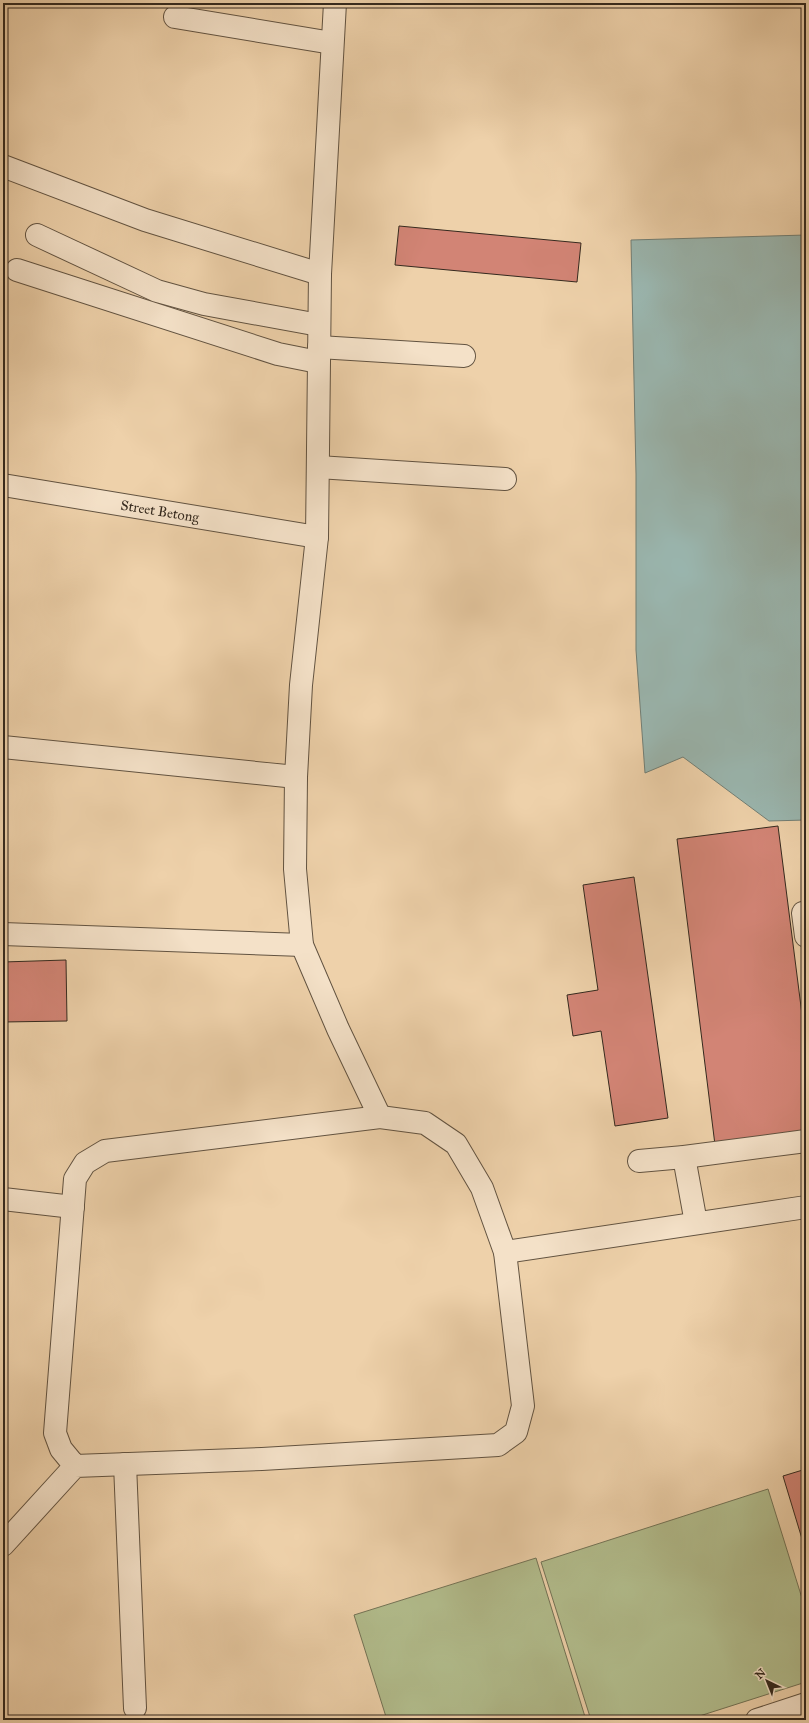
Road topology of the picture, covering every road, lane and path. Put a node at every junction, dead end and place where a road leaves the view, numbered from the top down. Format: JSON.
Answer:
{"nodes":[{"id":1,"x":335,"y":3,"type":"edge"},
{"id":2,"x":175,"y":17,"type":"dead end"},
{"id":3,"x":332,"y":43,"type":"junction"},
{"id":4,"x":3,"y":166,"type":"edge"},
{"id":5,"x":37,"y":235,"type":"dead end"},
{"id":6,"x":17,"y":270,"type":"dead end"},
{"id":7,"x":320,"y":274,"type":"junction"},
{"id":8,"x":319,"y":325,"type":"junction"},
{"id":9,"x":319,"y":355,"type":"junction"},
{"id":10,"x":464,"y":356,"type":"dead end"},
{"id":11,"x":318,"y":467,"type":"junction"},
{"id":12,"x":505,"y":479,"type":"dead end"},
{"id":13,"x":3,"y":485,"type":"edge"},
{"id":14,"x":317,"y":537,"type":"junction"},
{"id":15,"x":3,"y":747,"type":"edge"},
{"id":16,"x":296,"y":777,"type":"junction"},
{"id":17,"x":803,"y":913,"type":"dead end"},
{"id":18,"x":3,"y":934,"type":"edge"},
{"id":19,"x":806,"y":936,"type":"edge"},
{"id":20,"x":302,"y":945,"type":"junction"},
{"id":21,"x":380,"y":1117,"type":"junction"},
{"id":22,"x":806,"y":1142,"type":"edge"},
{"id":23,"x":684,"y":1157,"type":"junction"},
{"id":24,"x":639,"y":1161,"type":"dead end"},
{"id":25,"x":3,"y":1199,"type":"edge"},
{"id":26,"x":73,"y":1207,"type":"junction"},
{"id":27,"x":806,"y":1207,"type":"edge"},
{"id":28,"x":696,"y":1223,"type":"junction"},
{"id":29,"x":505,"y":1252,"type":"junction"},
{"id":30,"x":125,"y":1464,"type":"junction"},
{"id":31,"x":75,"y":1466,"type":"junction"},
{"id":32,"x":3,"y":1544,"type":"edge"},
{"id":33,"x":806,"y":1704,"type":"edge"},
{"id":34,"x":135,"y":1708,"type":"dead end"},
{"id":35,"x":757,"y":1720,"type":"edge"}],
"edges":[{"from":1,"to":3,"type":"street"},
{"from":2,"to":3,"type":"street"},
{"from":3,"to":7,"type":"street"},
{"from":4,"to":7,"type":"street"},
{"from":5,"to":8,"type":"street"},
{"from":6,"to":9,"type":"street"},
{"from":7,"to":8,"type":"street"},
{"from":8,"to":9,"type":"street"},
{"from":9,"to":10,"type":"street"},
{"from":9,"to":11,"type":"street"},
{"from":11,"to":12,"type":"street"},
{"from":11,"to":14,"type":"street"},
{"from":13,"to":14,"type":"street","name":"Street Betong"},
{"from":14,"to":16,"type":"street"},
{"from":15,"to":16,"type":"street"},
{"from":16,"to":20,"type":"street"},
{"from":17,"to":19,"type":"street"},
{"from":18,"to":20,"type":"street"},
{"from":20,"to":21,"type":"street"},
{"from":21,"to":26,"type":"street"},
{"from":21,"to":29,"type":"street"},
{"from":22,"to":23,"type":"street"},
{"from":23,"to":24,"type":"street"},
{"from":23,"to":28,"type":"street"},
{"from":25,"to":26,"type":"street"},
{"from":26,"to":31,"type":"street"},
{"from":27,"to":28,"type":"street"},
{"from":28,"to":29,"type":"street"},
{"from":29,"to":30,"type":"street"},
{"from":30,"to":31,"type":"street"},
{"from":30,"to":34,"type":"street"},
{"from":31,"to":32,"type":"street"},
{"from":33,"to":35,"type":"street"}]}
